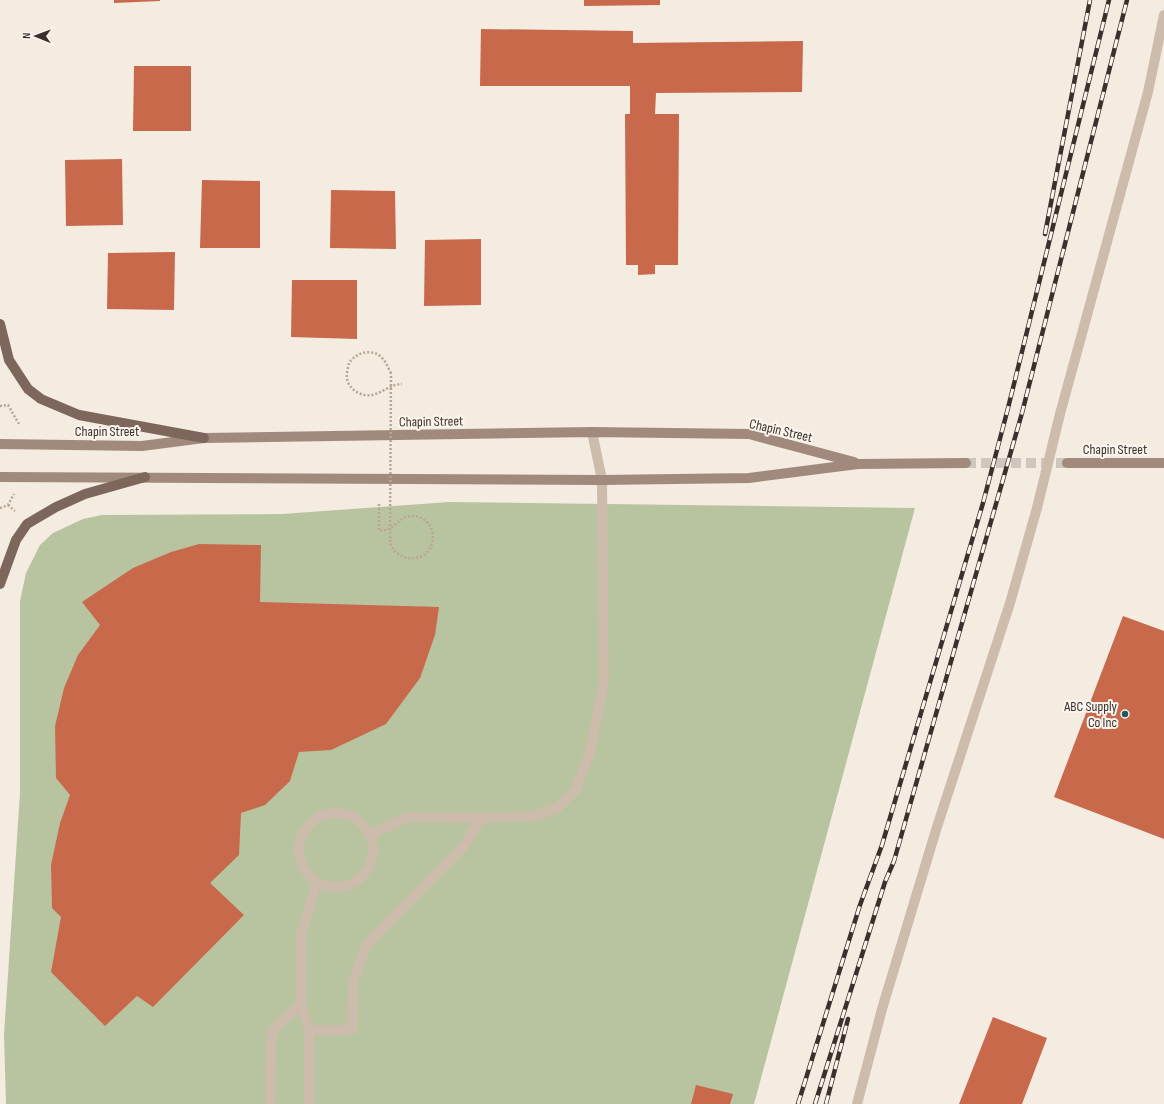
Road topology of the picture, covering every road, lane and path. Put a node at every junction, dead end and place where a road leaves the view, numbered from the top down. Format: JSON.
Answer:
{"nodes":[{"id":1,"x":1164,"y":15,"type":"edge"},
{"id":2,"x":0,"y":324,"type":"edge"},
{"id":3,"x":402,"y":384,"type":"dead end"},
{"id":4,"x":0,"y":406,"type":"edge"},
{"id":5,"x":19,"y":424,"type":"dead end"},
{"id":6,"x":592,"y":432,"type":"junction"},
{"id":7,"x":204,"y":438,"type":"junction"},
{"id":8,"x":0,"y":444,"type":"edge"},
{"id":9,"x":966,"y":463,"type":"tunnel mouth"},
{"id":10,"x":1067,"y":463,"type":"tunnel mouth"},
{"id":11,"x":1164,"y":463,"type":"edge"},
{"id":12,"x":858,"y":464,"type":"junction"},
{"id":13,"x":0,"y":477,"type":"edge"},
{"id":14,"x":145,"y":477,"type":"junction"},
{"id":15,"x":602,"y":480,"type":"junction"},
{"id":16,"x":18,"y":488,"type":"dead end"},
{"id":17,"x":379,"y":504,"type":"dead end"},
{"id":18,"x":8,"y":505,"type":"junction"},
{"id":19,"x":0,"y":508,"type":"edge"},
{"id":20,"x":17,"y":512,"type":"dead end"},
{"id":21,"x":0,"y":584,"type":"edge"},
{"id":22,"x":482,"y":818,"type":"junction"},
{"id":23,"x":370,"y":835,"type":"junction"},
{"id":24,"x":317,"y":882,"type":"junction"},
{"id":25,"x":301,"y":1003,"type":"junction"},
{"id":26,"x":309,"y":1030,"type":"junction"},
{"id":27,"x":270,"y":1104,"type":"edge"},
{"id":28,"x":309,"y":1104,"type":"edge"},
{"id":29,"x":856,"y":1104,"type":"edge"}],
"edges":[{"from":1,"to":29,"type":"lane","bridge":true},
{"from":2,"to":7,"type":"main road"},
{"from":3,"to":17,"type":"path","bridge":true},
{"from":4,"to":5,"type":"path"},
{"from":6,"to":7,"type":"main road","name":"Chapin Street"},
{"from":6,"to":12,"type":"main road","name":"Chapin Street"},
{"from":6,"to":15,"type":"lane"},
{"from":7,"to":8,"type":"main road","name":"Chapin Street"},
{"from":9,"to":12,"type":"main road","name":"Chapin Street"},
{"from":10,"to":11,"type":"main road","name":"Chapin Street"},
{"from":12,"to":15,"type":"main road","name":"Chapin Street"},
{"from":13,"to":14,"type":"main road","name":"Chapin Street"},
{"from":14,"to":15,"type":"main road","name":"Chapin Street"},
{"from":14,"to":21,"type":"main road"},
{"from":15,"to":22,"type":"lane"},
{"from":16,"to":18,"type":"path"},
{"from":18,"to":19,"type":"path"},
{"from":18,"to":20,"type":"path"},
{"from":22,"to":23,"type":"lane"},
{"from":22,"to":26,"type":"lane"},
{"from":23,"to":24,"type":"lane"},
{"from":23,"to":24,"type":"lane"},
{"from":24,"to":25,"type":"lane"},
{"from":25,"to":26,"type":"lane"},
{"from":25,"to":27,"type":"lane"},
{"from":26,"to":28,"type":"lane"}]}
